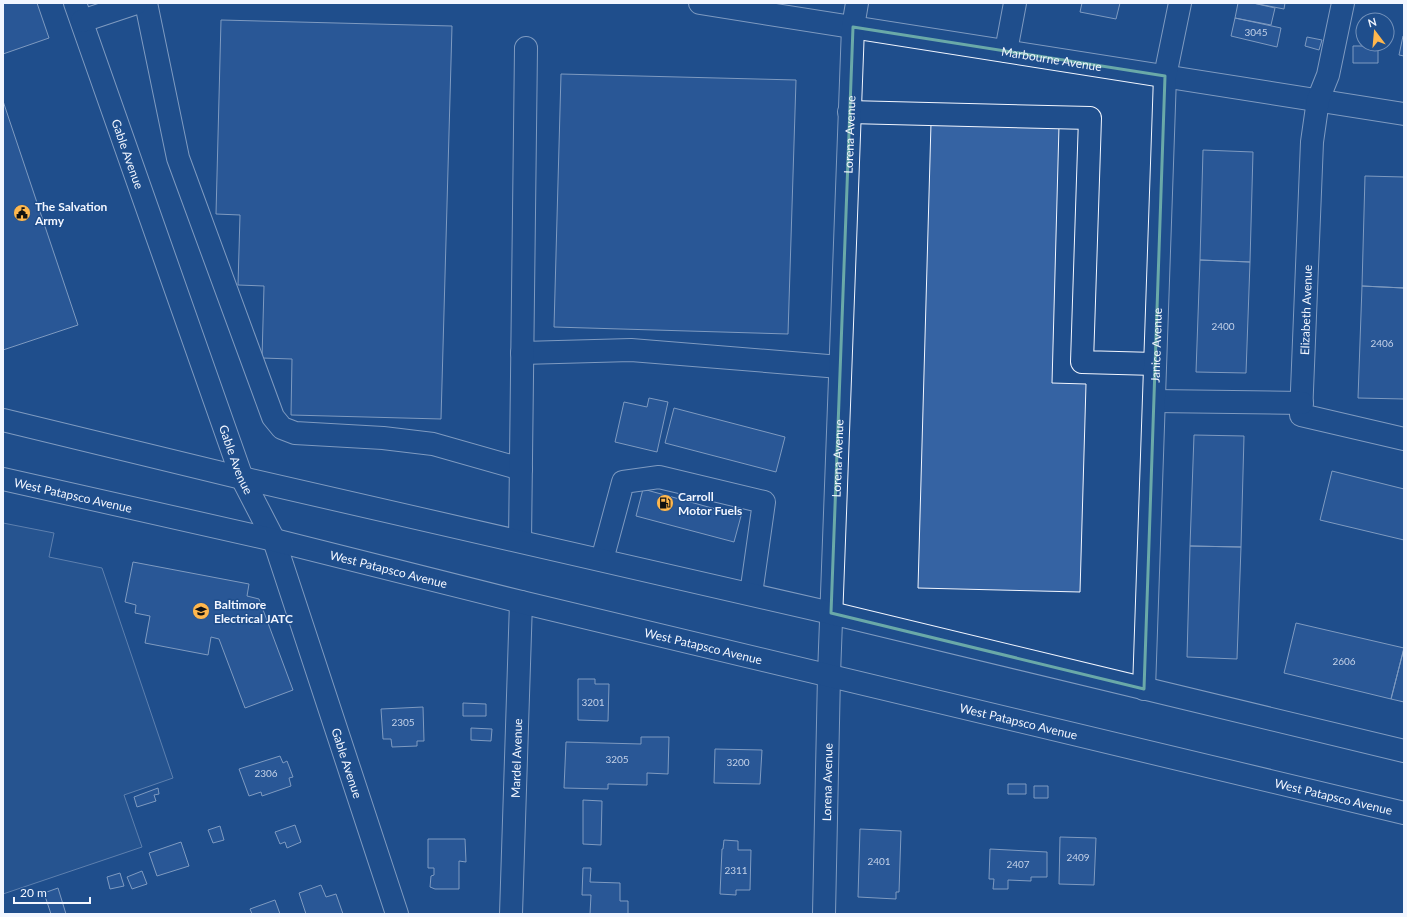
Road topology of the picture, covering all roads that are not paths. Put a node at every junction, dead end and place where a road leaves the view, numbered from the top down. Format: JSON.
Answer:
{"nodes":[{"id":1,"x":136,"y":3,"type":"edge"},
{"id":2,"x":146,"y":3,"type":"edge"},
{"id":3,"x":700,"y":3,"type":"edge"},
{"id":4,"x":703,"y":3,"type":"edge"},
{"id":5,"x":857,"y":3,"type":"edge"},
{"id":6,"x":1015,"y":3,"type":"edge"},
{"id":7,"x":1180,"y":3,"type":"edge"},
{"id":8,"x":1343,"y":3,"type":"edge"},
{"id":9,"x":78,"y":12,"type":"edge"},
{"id":10,"x":852,"y":27,"type":"junction"},
{"id":11,"x":526,"y":48,"type":"dead end"},
{"id":12,"x":1006,"y":51,"type":"junction"},
{"id":13,"x":1165,"y":76,"type":"junction"},
{"id":14,"x":1318,"y":100,"type":"junction"},
{"id":15,"x":849,"y":112,"type":"junction"},
{"id":16,"x":1404,"y":114,"type":"edge"},
{"id":17,"x":522,"y":353,"type":"junction"},
{"id":18,"x":1155,"y":364,"type":"junction"},
{"id":19,"x":840,"y":367,"type":"junction"},
{"id":20,"x":1154,"y":401,"type":"junction"},
{"id":21,"x":1302,"y":403,"type":"junction"},
{"id":22,"x":3,"y":420,"type":"edge"},
{"id":23,"x":1404,"y":439,"type":"edge"},
{"id":24,"x":521,"y":469,"type":"junction"},
{"id":25,"x":242,"y":478,"type":"junction"},
{"id":26,"x":3,"y":479,"type":"edge"},
{"id":27,"x":274,"y":540,"type":"junction"},
{"id":28,"x":520,"y":541,"type":"junction"},
{"id":29,"x":602,"y":560,"type":"junction"},
{"id":30,"x":751,"y":594,"type":"junction"},
{"id":31,"x":521,"y":602,"type":"junction"},
{"id":32,"x":831,"y":613,"type":"junction"},
{"id":33,"x":829,"y":675,"type":"junction"},
{"id":34,"x":1144,"y":690,"type":"junction"},
{"id":35,"x":1404,"y":751,"type":"edge"},
{"id":36,"x":1404,"y":813,"type":"edge"},
{"id":37,"x":397,"y":914,"type":"edge"},
{"id":38,"x":512,"y":914,"type":"edge"},
{"id":39,"x":824,"y":914,"type":"edge"}],
"edges":[{"from":1,"to":9,"type":"street"},
{"from":2,"to":24,"type":"street"},
{"from":3,"to":4,"type":"street","name":"Marbourne Avenue"},
{"from":4,"to":10,"type":"street","name":"Marbourne Avenue"},
{"from":5,"to":10,"type":"street","name":"Lorena Avenue"},
{"from":6,"to":12,"type":"street"},
{"from":7,"to":13,"type":"street","name":"Janice Avenue"},
{"from":8,"to":14,"type":"street","name":"Elizabeth Avenue"},
{"from":9,"to":25,"type":"street","name":"Gable Avenue"},
{"from":10,"to":12,"type":"street","name":"Marbourne Avenue"},
{"from":10,"to":15,"type":"street","name":"Lorena Avenue"},
{"from":11,"to":17,"type":"street"},
{"from":12,"to":13,"type":"street","name":"Marbourne Avenue"},
{"from":13,"to":14,"type":"street","name":"Marbourne Avenue"},
{"from":13,"to":18,"type":"street","name":"Janice Avenue"},
{"from":14,"to":16,"type":"street","name":"Marbourne Avenue"},
{"from":14,"to":21,"type":"street","name":"Elizabeth Avenue"},
{"from":15,"to":18,"type":"street"},
{"from":15,"to":19,"type":"street","name":"Lorena Avenue"},
{"from":17,"to":19,"type":"street"},
{"from":17,"to":24,"type":"street"},
{"from":18,"to":20,"type":"street","name":"Janice Avenue"},
{"from":19,"to":32,"type":"street","name":"Lorena Avenue"},
{"from":20,"to":21,"type":"street"},
{"from":20,"to":34,"type":"street","name":"Janice Avenue"},
{"from":21,"to":23,"type":"street","name":"Elizabeth Avenue"},
{"from":22,"to":25,"type":"street"},
{"from":24,"to":28,"type":"street"},
{"from":25,"to":27,"type":"street","name":"Gable Avenue"},
{"from":25,"to":28,"type":"street"},
{"from":26,"to":27,"type":"street","name":"West Patapsco Avenue"},
{"from":27,"to":31,"type":"street","name":"West Patapsco Avenue"},
{"from":27,"to":37,"type":"street","name":"Gable Avenue"},
{"from":28,"to":29,"type":"street"},
{"from":29,"to":30,"type":"street"},
{"from":29,"to":30,"type":"street"},
{"from":30,"to":32,"type":"street"},
{"from":31,"to":33,"type":"street","name":"West Patapsco Avenue"},
{"from":31,"to":38,"type":"street","name":"Mardel Avenue"},
{"from":32,"to":33,"type":"street","name":"Lorena Avenue"},
{"from":32,"to":34,"type":"street"},
{"from":33,"to":36,"type":"street","name":"West Patapsco Avenue"},
{"from":33,"to":39,"type":"street","name":"Lorena Avenue"},
{"from":34,"to":35,"type":"street"}]}
